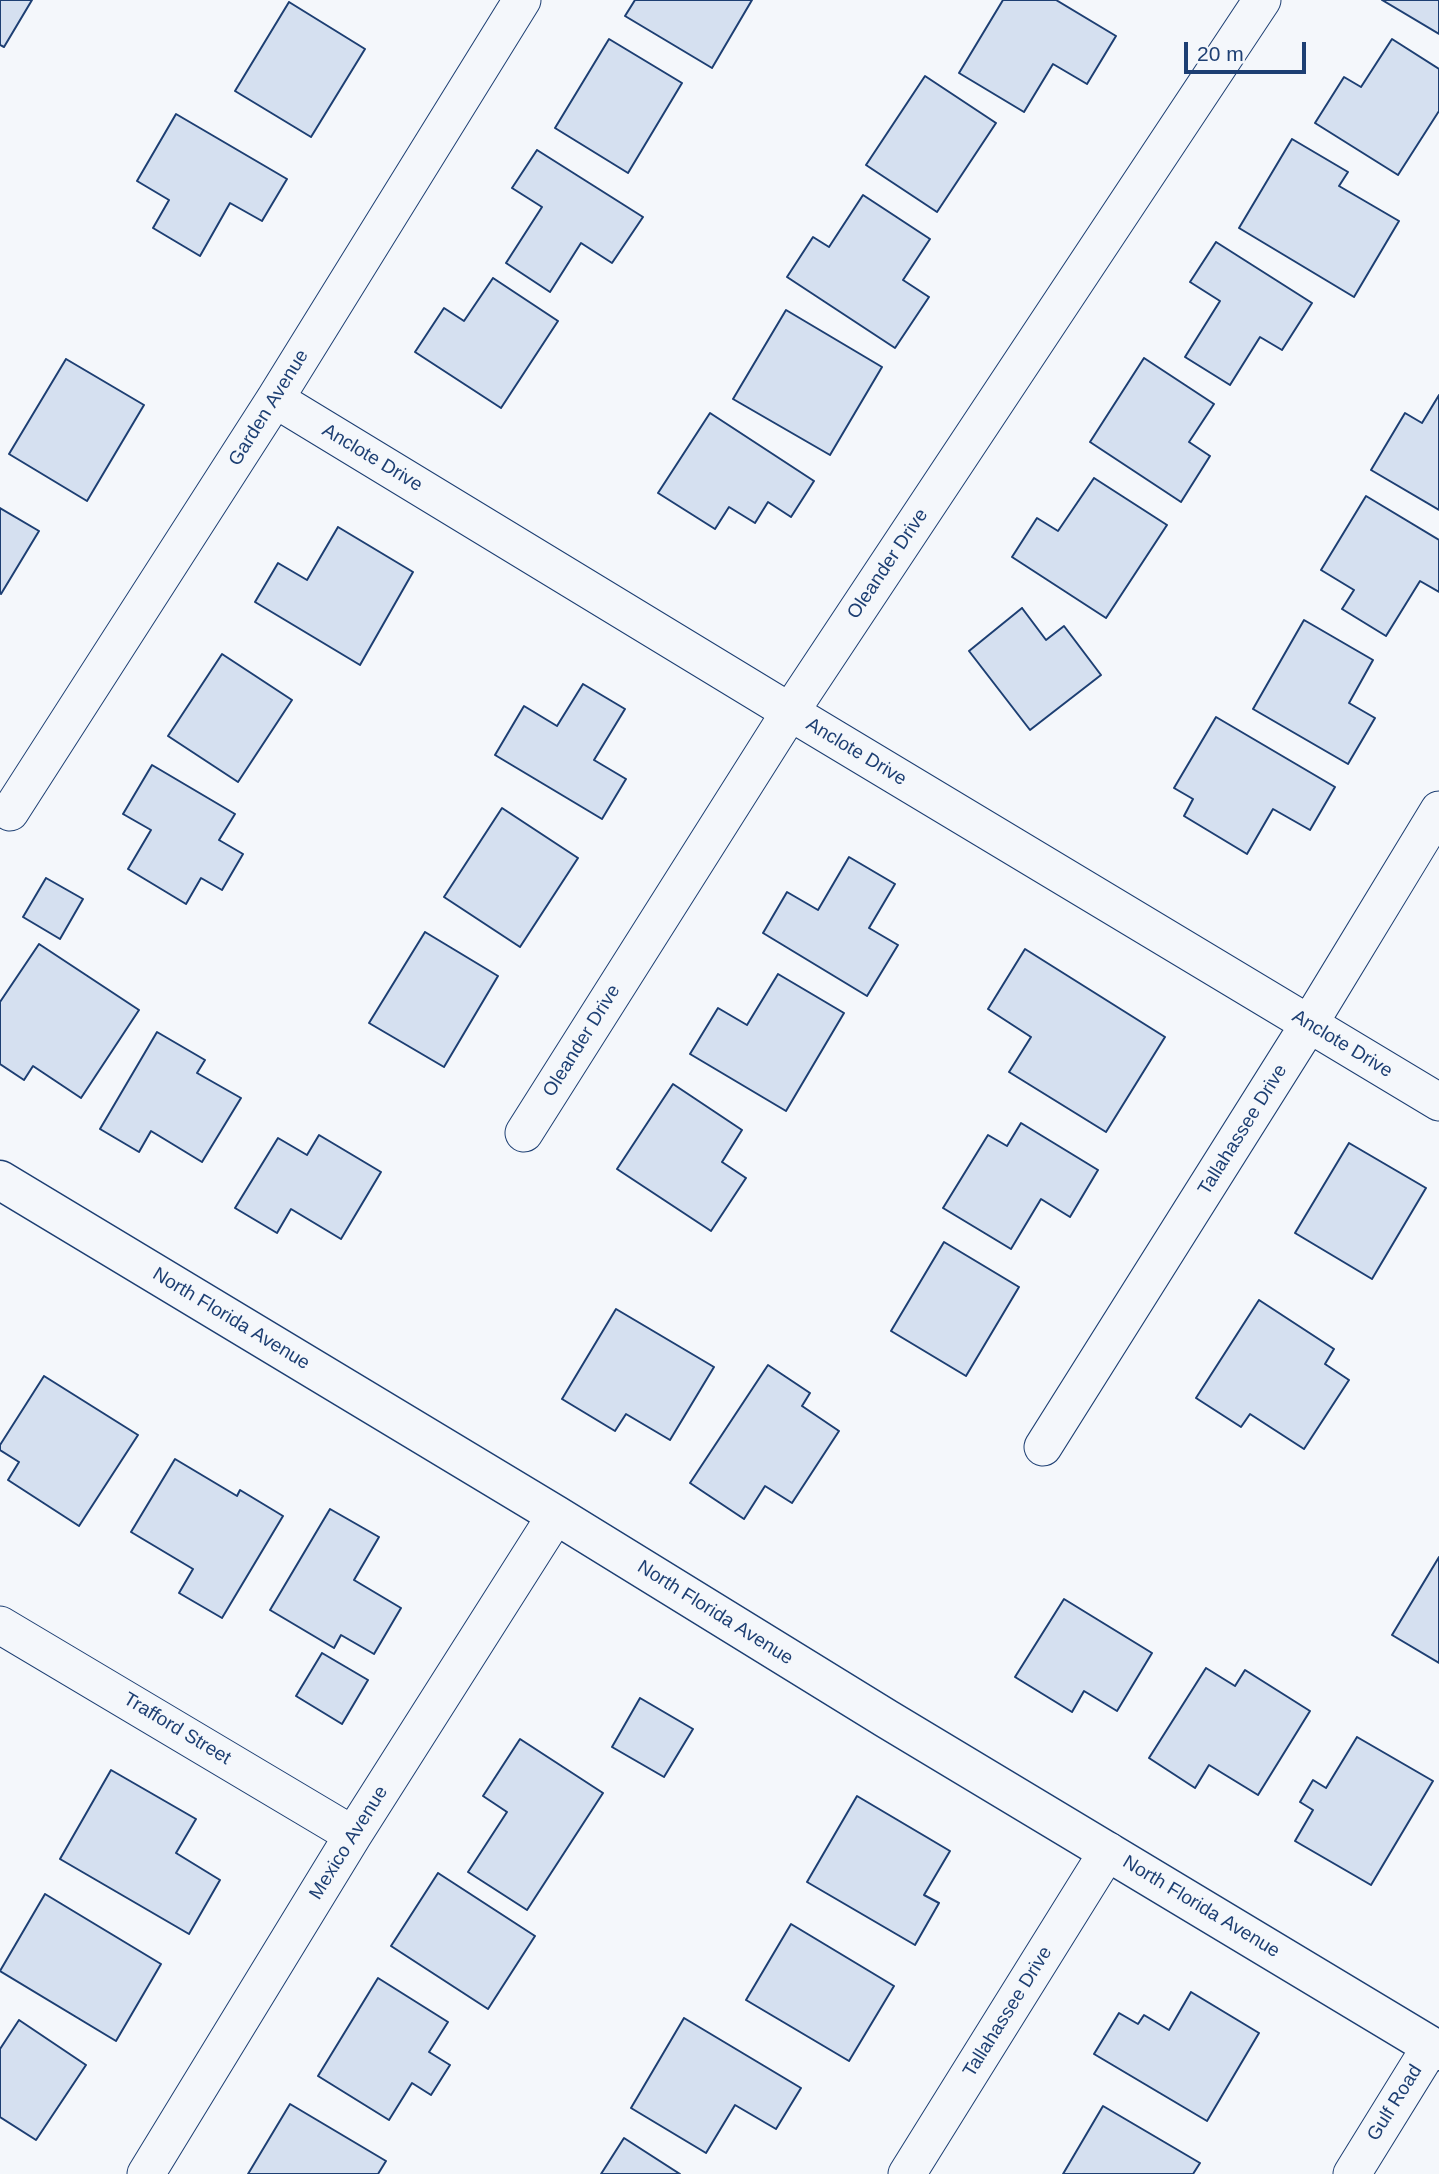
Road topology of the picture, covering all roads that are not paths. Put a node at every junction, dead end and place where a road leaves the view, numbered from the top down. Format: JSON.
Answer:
{"nodes":[{"id":1,"x":522,"y":0,"type":"edge"},
{"id":2,"x":1262,"y":0,"type":"edge"},
{"id":3,"x":275,"y":399,"type":"junction"},
{"id":4,"x":790,"y":712,"type":"junction"},
{"id":5,"x":1439,"y":810,"type":"edge"},
{"id":6,"x":10,"y":812,"type":"dead end"},
{"id":7,"x":1309,"y":1024,"type":"junction"},
{"id":8,"x":1439,"y":1102,"type":"edge"},
{"id":9,"x":524,"y":1133,"type":"dead end"},
{"id":10,"x":0,"y":1180,"type":"edge"},
{"id":11,"x":1043,"y":1447,"type":"dead end"},
{"id":12,"x":556,"y":1515,"type":"junction"},
{"id":13,"x":0,"y":1625,"type":"edge"},
{"id":14,"x":353,"y":1835,"type":"junction"},
{"id":15,"x":1108,"y":1851,"type":"junction"},
{"id":16,"x":1436,"y":2043,"type":"edge"},
{"id":17,"x":146,"y":2174,"type":"edge"},
{"id":18,"x":907,"y":2174,"type":"edge"},
{"id":19,"x":1352,"y":2174,"type":"edge"}],
"edges":[{"from":1,"to":3,"type":"street","name":"Garden Avenue"},
{"from":2,"to":4,"type":"street","name":"Oleander Drive"},
{"from":3,"to":4,"type":"street","name":"Anclote Drive"},
{"from":3,"to":6,"type":"street","name":"Garden Avenue"},
{"from":4,"to":7,"type":"street","name":"Anclote Drive"},
{"from":4,"to":9,"type":"street","name":"Oleander Drive"},
{"from":5,"to":7,"type":"street","name":"Tallahassee Drive"},
{"from":7,"to":8,"type":"street","name":"Anclote Drive"},
{"from":7,"to":11,"type":"street","name":"Tallahassee Drive"},
{"from":10,"to":12,"type":"street","name":"North Florida Avenue"},
{"from":12,"to":14,"type":"street","name":"Mexico Avenue"},
{"from":12,"to":15,"type":"street","name":"North Florida Avenue"},
{"from":13,"to":14,"type":"street","name":"Trafford Street"},
{"from":14,"to":17,"type":"street","name":"Mexico Avenue"},
{"from":15,"to":16,"type":"street","name":"North Florida Avenue"},
{"from":15,"to":18,"type":"street","name":"Tallahassee Drive"},
{"from":16,"to":19,"type":"street","name":"Gulf Road"}]}
